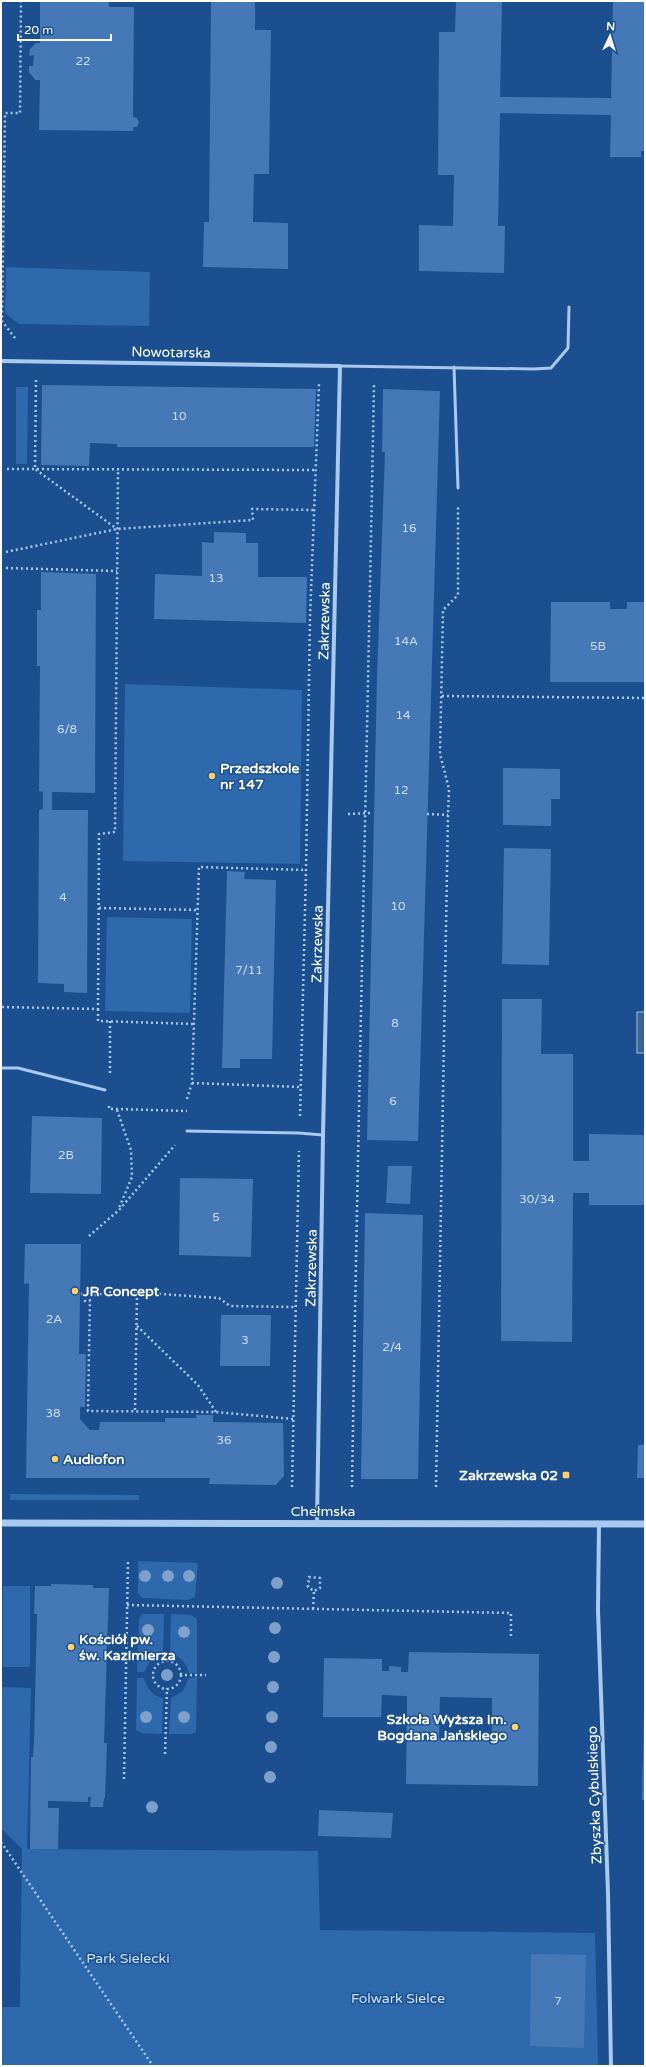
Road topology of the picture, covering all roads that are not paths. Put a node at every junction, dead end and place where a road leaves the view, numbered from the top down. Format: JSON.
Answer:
{"nodes":[{"id":1,"x":569,"y":307,"type":"dead end"},
{"id":2,"x":1,"y":361,"type":"edge"},
{"id":3,"x":340,"y":366,"type":"junction"},
{"id":4,"x":454,"y":368,"type":"junction"},
{"id":5,"x":458,"y":488,"type":"road end"},
{"id":6,"x":1,"y":1068,"type":"edge"},
{"id":7,"x":105,"y":1090,"type":"dead end"},
{"id":8,"x":187,"y":1132,"type":"road end"},
{"id":9,"x":323,"y":1135,"type":"junction"},
{"id":10,"x":1,"y":1523,"type":"edge"},
{"id":11,"x":317,"y":1524,"type":"junction"},
{"id":12,"x":599,"y":1524,"type":"junction"},
{"id":13,"x":645,"y":1524,"type":"edge"},
{"id":14,"x":611,"y":2066,"type":"edge"}],
"edges":[{"from":1,"to":4,"type":"lane"},
{"from":2,"to":3,"type":"street","name":"Nowotarska"},
{"from":3,"to":4,"type":"lane"},
{"from":3,"to":9,"type":"street","name":"Zakrzewska"},
{"from":4,"to":5,"type":"lane"},
{"from":6,"to":7,"type":"lane"},
{"from":8,"to":9,"type":"lane"},
{"from":9,"to":11,"type":"street","name":"Zakrzewska"},
{"from":10,"to":11,"type":"street","name":"Chełmska"},
{"from":11,"to":12,"type":"street","name":"Chełmska"},
{"from":12,"to":13,"type":"street","name":"Chełmska"},
{"from":12,"to":14,"type":"street","name":"Zbyszka Cybulskiego"}]}
